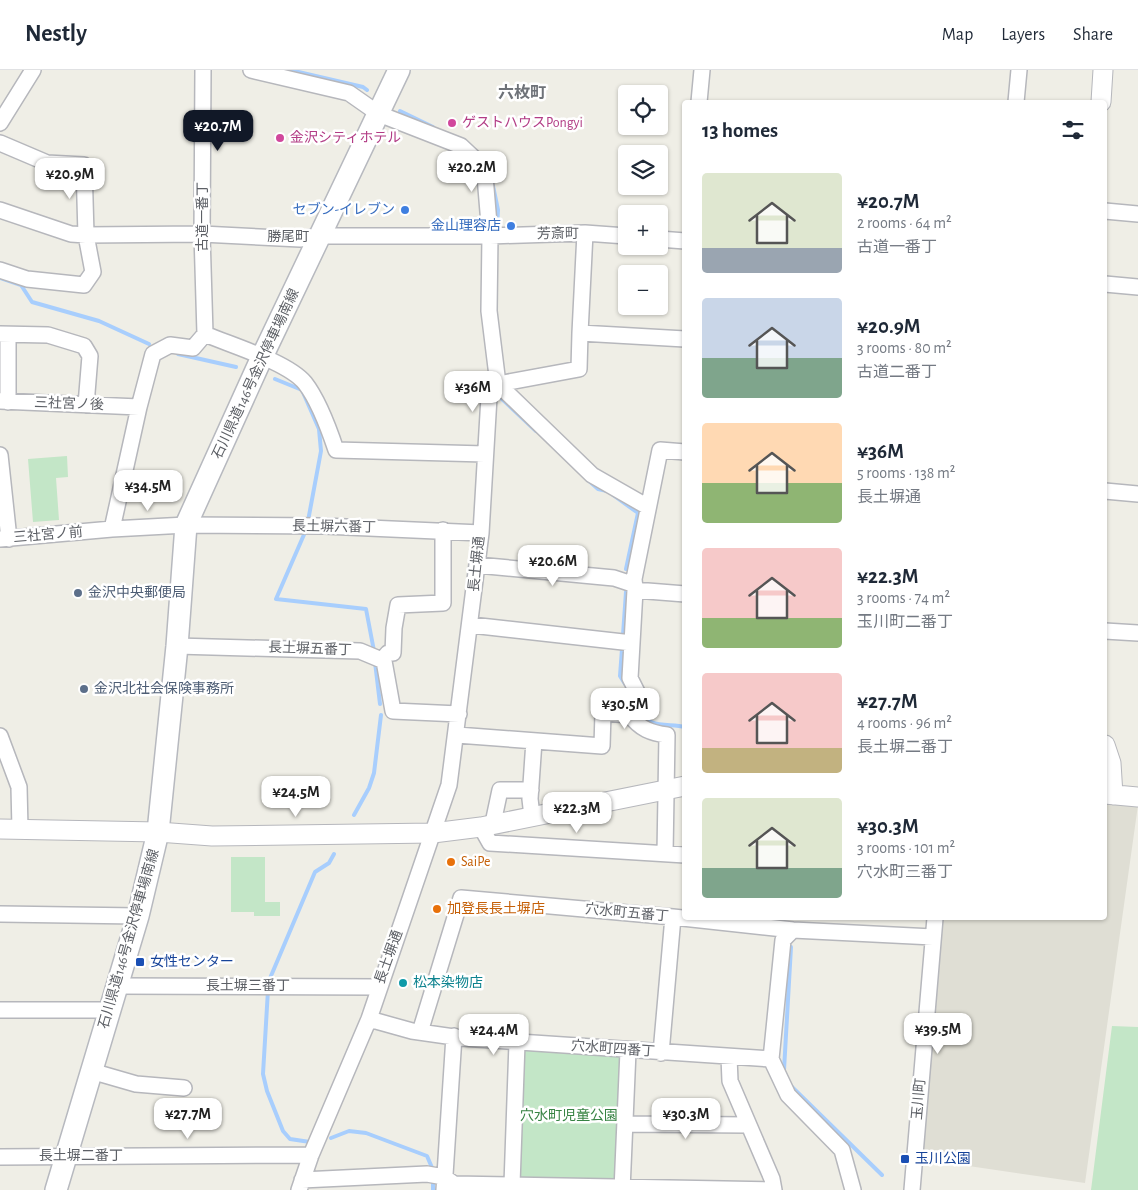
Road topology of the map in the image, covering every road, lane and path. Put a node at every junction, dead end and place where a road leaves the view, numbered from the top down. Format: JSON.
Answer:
{"nodes":[{"id":1,"x":34,"y":70,"type":"edge"},
{"id":2,"x":203,"y":70,"type":"edge"},
{"id":3,"x":251,"y":70,"type":"edge"},
{"id":4,"x":399,"y":70,"type":"edge"},
{"id":5,"x":702,"y":70,"type":"edge"},
{"id":6,"x":1019,"y":70,"type":"edge"},
{"id":7,"x":1103,"y":70,"type":"edge"},
{"id":8,"x":699,"y":100,"type":"edge"},
{"id":9,"x":1016,"y":100,"type":"edge"},
{"id":10,"x":1100,"y":100,"type":"edge"},
{"id":11,"x":379,"y":114,"type":"junction"},
{"id":12,"x":0,"y":123,"type":"edge"},
{"id":13,"x":0,"y":144,"type":"edge"},
{"id":14,"x":0,"y":210,"type":"edge"},
{"id":15,"x":1107,"y":211,"type":"edge"},
{"id":16,"x":1138,"y":214,"type":"edge"},
{"id":17,"x":584,"y":233,"type":"junction"},
{"id":18,"x":202,"y":234,"type":"junction"},
{"id":19,"x":86,"y":235,"type":"junction"},
{"id":20,"x":618,"y":235,"type":"edge"},
{"id":21,"x":321,"y":236,"type":"junction"},
{"id":22,"x":490,"y":236,"type":"junction"},
{"id":23,"x":668,"y":240,"type":"edge"},
{"id":24,"x":682,"y":241,"type":"edge"},
{"id":25,"x":0,"y":270,"type":"edge"},
{"id":26,"x":1107,"y":284,"type":"edge"},
{"id":27,"x":1138,"y":287,"type":"edge"},
{"id":28,"x":580,"y":333,"type":"junction"},
{"id":29,"x":4,"y":334,"type":"edge"},
{"id":30,"x":205,"y":334,"type":"junction"},
{"id":31,"x":682,"y":339,"type":"edge"},
{"id":32,"x":262,"y":357,"type":"junction"},
{"id":33,"x":498,"y":384,"type":"junction"},
{"id":34,"x":4,"y":402,"type":"edge"},
{"id":35,"x":86,"y":405,"type":"junction"},
{"id":36,"x":139,"y":407,"type":"junction"},
{"id":37,"x":682,"y":452,"type":"edge"},
{"id":38,"x":486,"y":454,"type":"junction"},
{"id":39,"x":0,"y":455,"type":"edge"},
{"id":40,"x":1107,"y":491,"type":"edge"},
{"id":41,"x":1138,"y":494,"type":"edge"},
{"id":42,"x":648,"y":507,"type":"junction"},
{"id":43,"x":186,"y":525,"type":"junction"},
{"id":44,"x":112,"y":529,"type":"junction"},
{"id":45,"x":443,"y":530,"type":"junction"},
{"id":46,"x":481,"y":532,"type":"junction"},
{"id":47,"x":4,"y":539,"type":"edge"},
{"id":48,"x":477,"y":565,"type":"junction"},
{"id":49,"x":635,"y":587,"type":"junction"},
{"id":50,"x":682,"y":594,"type":"edge"},
{"id":51,"x":471,"y":625,"type":"junction"},
{"id":52,"x":1107,"y":631,"type":"edge"},
{"id":53,"x":1138,"y":633,"type":"edge"},
{"id":54,"x":632,"y":643,"type":"junction"},
{"id":55,"x":177,"y":646,"type":"junction"},
{"id":56,"x":382,"y":660,"type":"junction"},
{"id":57,"x":634,"y":710,"type":"junction"},
{"id":58,"x":459,"y":714,"type":"junction"},
{"id":59,"x":457,"y":735,"type":"junction"},
{"id":60,"x":0,"y":736,"type":"edge"},
{"id":61,"x":534,"y":741,"type":"junction"},
{"id":62,"x":1107,"y":751,"type":"edge"},
{"id":63,"x":682,"y":787,"type":"edge"},
{"id":64,"x":531,"y":790,"type":"junction"},
{"id":65,"x":666,"y":790,"type":"junction"},
{"id":66,"x":1109,"y":795,"type":"edge"},
{"id":67,"x":1138,"y":798,"type":"edge"},
{"id":68,"x":532,"y":816,"type":"junction"},
{"id":69,"x":487,"y":825,"type":"junction"},
{"id":70,"x":0,"y":829,"type":"edge"},
{"id":71,"x":20,"y":829,"type":"junction"},
{"id":72,"x":158,"y":832,"type":"junction"},
{"id":73,"x":433,"y":833,"type":"junction"},
{"id":74,"x":665,"y":854,"type":"junction"},
{"id":75,"x":682,"y":855,"type":"edge"},
{"id":76,"x":0,"y":914,"type":"edge"},
{"id":77,"x":138,"y":916,"type":"junction"},
{"id":78,"x":672,"y":916,"type":"junction"},
{"id":79,"x":682,"y":917,"type":"edge"},
{"id":80,"x":707,"y":920,"type":"edge"},
{"id":81,"x":934,"y":920,"type":"edge"},
{"id":82,"x":793,"y":930,"type":"junction"},
{"id":83,"x":932,"y":937,"type":"junction"},
{"id":84,"x":118,"y":986,"type":"junction"},
{"id":85,"x":379,"y":986,"type":"junction"},
{"id":86,"x":0,"y":1010,"type":"edge"},
{"id":87,"x":110,"y":1010,"type":"junction"},
{"id":88,"x":369,"y":1018,"type":"junction"},
{"id":89,"x":420,"y":1032,"type":"junction"},
{"id":90,"x":454,"y":1036,"type":"junction"},
{"id":91,"x":516,"y":1043,"type":"junction"},
{"id":92,"x":628,"y":1051,"type":"junction"},
{"id":93,"x":661,"y":1052,"type":"junction"},
{"id":94,"x":729,"y":1056,"type":"junction"},
{"id":95,"x":771,"y":1059,"type":"junction"},
{"id":96,"x":91,"y":1071,"type":"junction"},
{"id":97,"x":184,"y":1088,"type":"dead end"},
{"id":98,"x":625,"y":1124,"type":"junction"},
{"id":99,"x":748,"y":1124,"type":"junction"},
{"id":100,"x":311,"y":1155,"type":"junction"},
{"id":101,"x":0,"y":1156,"type":"edge"},
{"id":102,"x":65,"y":1156,"type":"junction"},
{"id":103,"x":444,"y":1184,"type":"edge"},
{"id":104,"x":512,"y":1184,"type":"junction"},
{"id":105,"x":300,"y":1185,"type":"edge"},
{"id":106,"x":622,"y":1189,"type":"edge"},
{"id":107,"x":915,"y":1189,"type":"edge"},
{"id":108,"x":56,"y":1190,"type":"edge"},
{"id":109,"x":773,"y":1190,"type":"edge"},
{"id":110,"x":852,"y":1190,"type":"edge"}],
"edges":[{"from":1,"to":12,"type":"street"},
{"from":2,"to":18,"type":"street","name":"古道一番丁"},
{"from":3,"to":11,"type":"street","name":"長土塀通"},
{"from":4,"to":11,"type":"main road","name":"石川県道146号金沢停車場南線"},
{"from":5,"to":8,"type":"street"},
{"from":6,"to":9,"type":"street"},
{"from":7,"to":10,"type":"street"},
{"from":11,"to":21,"type":"main road","name":"石川県道146号金沢停車場南線"},
{"from":11,"to":22,"type":"street","name":"長土塀通"},
{"from":13,"to":19,"type":"street"},
{"from":14,"to":19,"type":"street","name":"勝尾町"},
{"from":15,"to":16,"type":"street"},
{"from":17,"to":20,"type":"street","name":"芳斎町"},
{"from":17,"to":22,"type":"street","name":"芳斎町"},
{"from":17,"to":28,"type":"street"},
{"from":18,"to":19,"type":"street","name":"勝尾町"},
{"from":18,"to":21,"type":"street","name":"勝尾町"},
{"from":18,"to":30,"type":"street","name":"古道一番丁"},
{"from":19,"to":25,"type":"street"},
{"from":21,"to":22,"type":"street","name":"勝尾町"},
{"from":21,"to":32,"type":"main road","name":"石川県道146号金沢停車場南線"},
{"from":22,"to":33,"type":"street","name":"長土塀通"},
{"from":23,"to":24,"type":"street"},
{"from":26,"to":27,"type":"street"},
{"from":28,"to":31,"type":"street"},
{"from":28,"to":33,"type":"street"},
{"from":29,"to":34,"type":"street"},
{"from":29,"to":35,"type":"street"},
{"from":30,"to":32,"type":"street"},
{"from":30,"to":36,"type":"street"},
{"from":32,"to":38,"type":"street"},
{"from":32,"to":43,"type":"main road","name":"石川県道146号金沢停車場南線"},
{"from":33,"to":38,"type":"street","name":"長土塀通"},
{"from":33,"to":42,"type":"street"},
{"from":34,"to":35,"type":"street","name":"三社宮ノ後"},
{"from":35,"to":36,"type":"street","name":"三社宮ノ後"},
{"from":36,"to":44,"type":"street"},
{"from":37,"to":42,"type":"street"},
{"from":38,"to":46,"type":"street","name":"長土塀通"},
{"from":39,"to":47,"type":"street"},
{"from":40,"to":41,"type":"street"},
{"from":42,"to":49,"type":"street"},
{"from":43,"to":44,"type":"street","name":"三社宮ノ前"},
{"from":43,"to":45,"type":"street","name":"長土塀六番丁"},
{"from":43,"to":55,"type":"main road","name":"石川県道146号金沢停車場南線"},
{"from":44,"to":47,"type":"street","name":"三社宮ノ前"},
{"from":45,"to":46,"type":"street","name":"長土塀六番丁"},
{"from":45,"to":56,"type":"street"},
{"from":46,"to":48,"type":"street","name":"長土塀通"},
{"from":48,"to":49,"type":"street"},
{"from":48,"to":51,"type":"street","name":"長土塀通"},
{"from":49,"to":50,"type":"street"},
{"from":49,"to":54,"type":"street"},
{"from":51,"to":54,"type":"street"},
{"from":51,"to":58,"type":"street","name":"長土塀通"},
{"from":52,"to":53,"type":"street"},
{"from":54,"to":57,"type":"street"},
{"from":55,"to":56,"type":"street","name":"長土塀五番丁"},
{"from":55,"to":72,"type":"main road","name":"石川県道146号金沢停車場南線"},
{"from":56,"to":58,"type":"street"},
{"from":57,"to":61,"type":"street"},
{"from":57,"to":65,"type":"street"},
{"from":58,"to":59,"type":"street","name":"長土塀通"},
{"from":59,"to":61,"type":"street"},
{"from":59,"to":73,"type":"street","name":"長土塀通"},
{"from":60,"to":71,"type":"street"},
{"from":61,"to":64,"type":"street"},
{"from":62,"to":66,"type":"street"},
{"from":63,"to":65,"type":"street"},
{"from":64,"to":68,"type":"street"},
{"from":64,"to":69,"type":"street"},
{"from":65,"to":68,"type":"street"},
{"from":65,"to":74,"type":"street"},
{"from":66,"to":67,"type":"street"},
{"from":68,"to":69,"type":"street"},
{"from":69,"to":73,"type":"street"},
{"from":69,"to":74,"type":"street"},
{"from":70,"to":71,"type":"street"},
{"from":71,"to":72,"type":"street"},
{"from":72,"to":73,"type":"street"},
{"from":72,"to":77,"type":"main road","name":"石川県道146号金沢停車場南線"},
{"from":73,"to":85,"type":"street","name":"長土塀通"},
{"from":74,"to":75,"type":"street"},
{"from":76,"to":77,"type":"street"},
{"from":77,"to":84,"type":"main road","name":"石川県道146号金沢停車場南線"},
{"from":78,"to":79,"type":"street","name":"穴水町五番丁"},
{"from":78,"to":89,"type":"street","name":"穴水町五番丁"},
{"from":78,"to":93,"type":"street"},
{"from":80,"to":82,"type":"street","name":"穴水町五番丁"},
{"from":81,"to":83,"type":"street","name":"玉川町"},
{"from":82,"to":83,"type":"street","name":"穴水町五番丁"},
{"from":82,"to":95,"type":"street"},
{"from":83,"to":107,"type":"street","name":"玉川町"},
{"from":84,"to":85,"type":"street","name":"長土塀三番丁"},
{"from":84,"to":87,"type":"main road","name":"石川県道146号金沢停車場南線"},
{"from":85,"to":88,"type":"street","name":"長土塀通"},
{"from":86,"to":87,"type":"street"},
{"from":87,"to":96,"type":"main road","name":"石川県道146号金沢停車場南線"},
{"from":88,"to":89,"type":"street","name":"穴水町四番丁"},
{"from":88,"to":100,"type":"street","name":"長土塀通"},
{"from":89,"to":90,"type":"street","name":"穴水町四番丁"},
{"from":90,"to":91,"type":"street","name":"穴水町四番丁"},
{"from":90,"to":103,"type":"street"},
{"from":91,"to":92,"type":"street","name":"穴水町四番丁"},
{"from":91,"to":104,"type":"street"},
{"from":92,"to":93,"type":"street","name":"穴水町四番丁"},
{"from":92,"to":98,"type":"street"},
{"from":93,"to":94,"type":"street","name":"穴水町四番丁"},
{"from":94,"to":95,"type":"street","name":"穴水町四番丁"},
{"from":94,"to":99,"type":"street"},
{"from":95,"to":110,"type":"street"},
{"from":96,"to":97,"type":"street"},
{"from":96,"to":102,"type":"main road","name":"石川県道146号金沢停車場南線"},
{"from":98,"to":99,"type":"street"},
{"from":98,"to":106,"type":"street"},
{"from":99,"to":109,"type":"street"},
{"from":100,"to":102,"type":"street","name":"長土塀二番丁"},
{"from":100,"to":105,"type":"street","name":"長土塀通"},
{"from":101,"to":102,"type":"street","name":"長土塀二番丁"},
{"from":102,"to":108,"type":"main road","name":"石川県道146号金沢停車場南線"},
{"from":103,"to":104,"type":"street"},
{"from":103,"to":105,"type":"street"},
{"from":104,"to":106,"type":"street"},
{"from":106,"to":109,"type":"street"}]}
